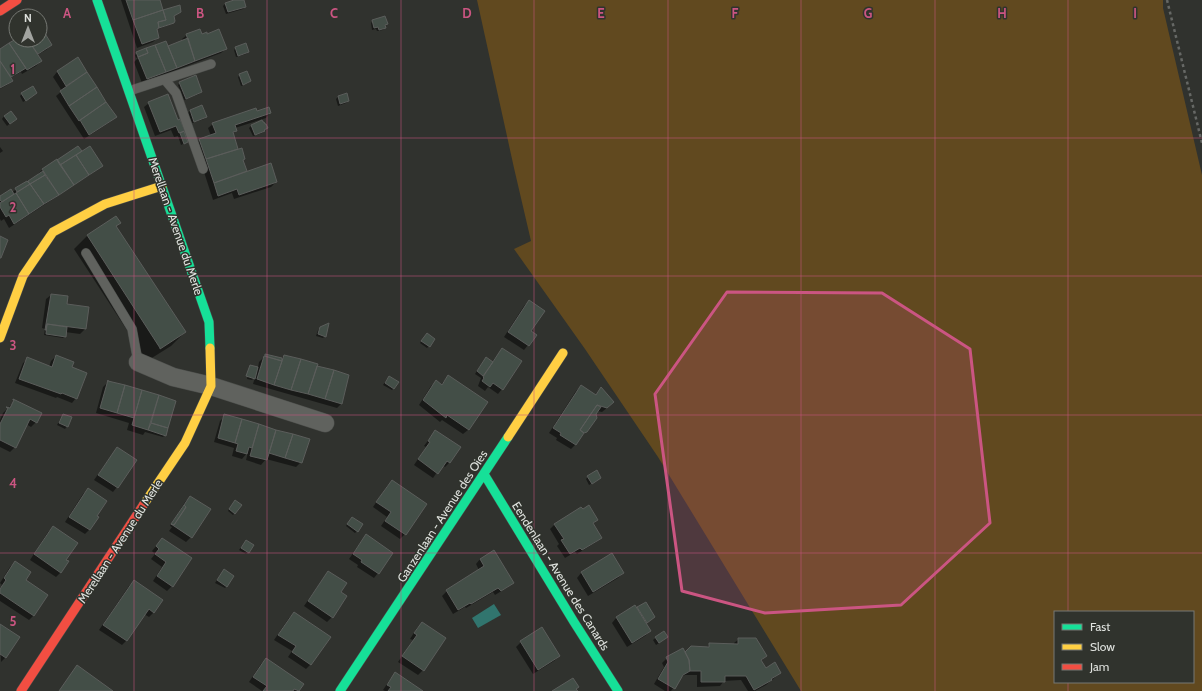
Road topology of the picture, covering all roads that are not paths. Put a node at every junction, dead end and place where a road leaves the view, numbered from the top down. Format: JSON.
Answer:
{"nodes":[{"id":1,"x":17,"y":0,"type":"edge"},
{"id":2,"x":97,"y":0,"type":"edge"},
{"id":3,"x":0,"y":11,"type":"edge"},
{"id":4,"x":211,"y":64,"type":"dead end"},
{"id":5,"x":165,"y":80,"type":"junction"},
{"id":6,"x":129,"y":92,"type":"junction"},
{"id":7,"x":203,"y":169,"type":"dead end"},
{"id":8,"x":162,"y":186,"type":"junction"},
{"id":9,"x":86,"y":253,"type":"dead end"},
{"id":10,"x":0,"y":338,"type":"edge"},
{"id":11,"x":563,"y":353,"type":"dead end"},
{"id":12,"x":138,"y":362,"type":"joint"},
{"id":13,"x":211,"y":386,"type":"junction"},
{"id":14,"x":324,"y":423,"type":"dead end"},
{"id":15,"x":484,"y":474,"type":"junction"},
{"id":16,"x":21,"y":691,"type":"edge"},
{"id":17,"x":340,"y":691,"type":"edge"},
{"id":18,"x":618,"y":691,"type":"edge"}],
"edges":[{"from":1,"to":3,"type":"street"},
{"from":2,"to":6,"type":"street","name":"Merellaan - Avenue du Merle"},
{"from":4,"to":5,"type":"lane"},
{"from":5,"to":6,"type":"lane"},
{"from":5,"to":7,"type":"lane"},
{"from":6,"to":8,"type":"street","name":"Merellaan - Avenue du Merle"},
{"from":8,"to":10,"type":"street"},
{"from":8,"to":13,"type":"street","name":"Merellaan - Avenue du Merle"},
{"from":9,"to":12,"type":"lane"},
{"from":11,"to":15,"type":"street","name":"Ganzenlaan - Avenue des Oies"},
{"from":12,"to":13,"type":"street"},
{"from":13,"to":14,"type":"street"},
{"from":13,"to":16,"type":"street","name":"Merellaan - Avenue du Merle"},
{"from":15,"to":17,"type":"street","name":"Ganzenlaan - Avenue des Oies"},
{"from":15,"to":18,"type":"street","name":"Eendenlaan - Avenue des Canards"}]}
